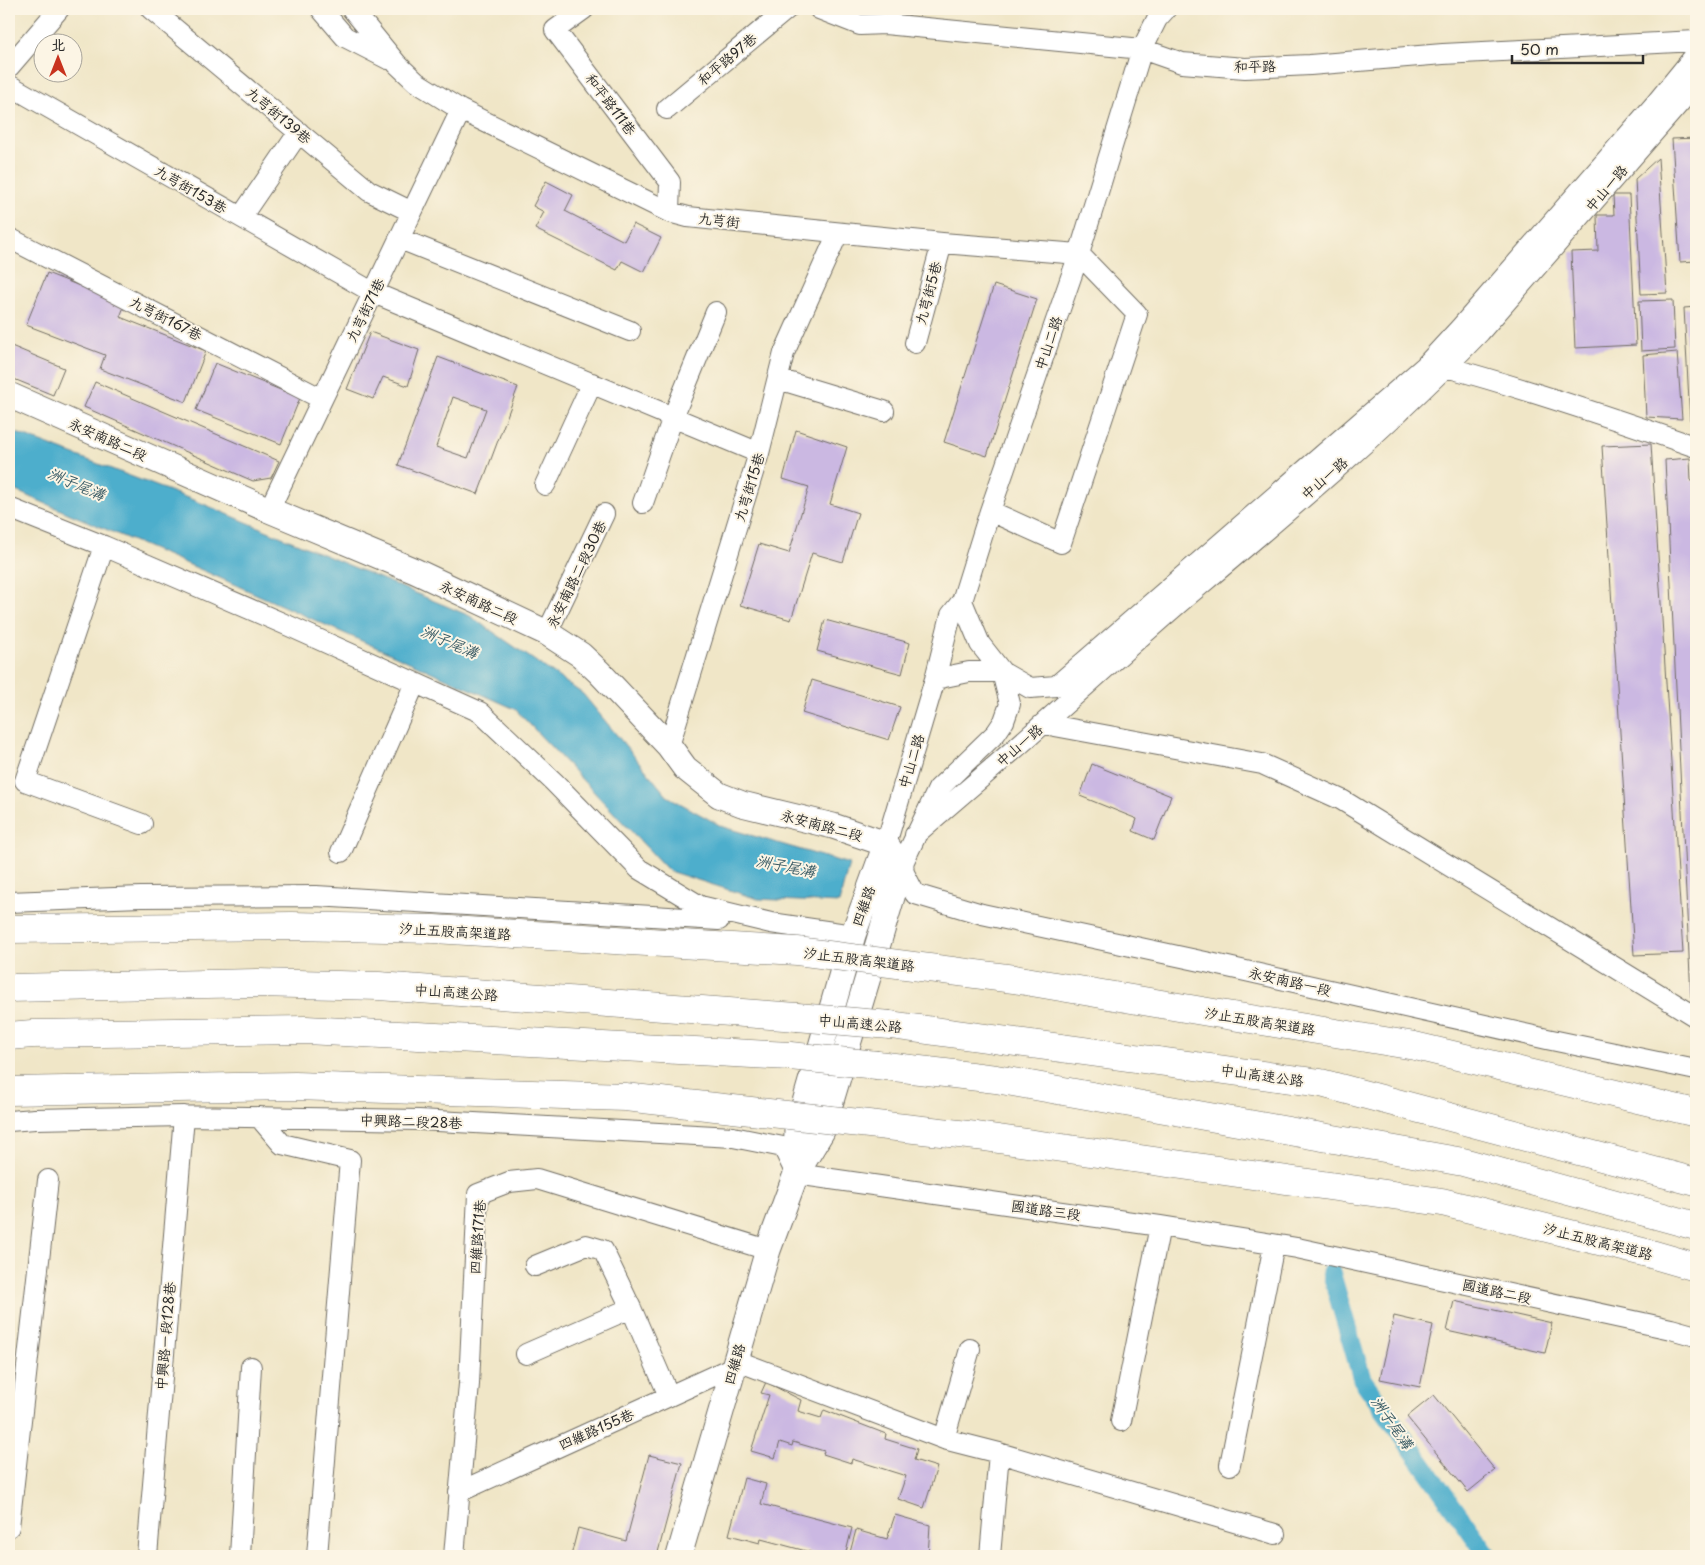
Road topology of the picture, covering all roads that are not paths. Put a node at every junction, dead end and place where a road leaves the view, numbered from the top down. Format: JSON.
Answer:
{"nodes":[{"id":1,"x":59,"y":9,"type":"edge"},
{"id":2,"x":151,"y":9,"type":"edge"},
{"id":3,"x":321,"y":9,"type":"edge"},
{"id":4,"x":352,"y":9,"type":"edge"},
{"id":5,"x":584,"y":9,"type":"edge"},
{"id":6,"x":787,"y":9,"type":"edge"},
{"id":7,"x":819,"y":9,"type":"edge"},
{"id":8,"x":1166,"y":9,"type":"edge"},
{"id":9,"x":885,"y":17,"type":"edge"},
{"id":10,"x":1696,"y":41,"type":"edge"},
{"id":11,"x":1142,"y":49,"type":"junction"},
{"id":12,"x":1696,"y":54,"type":"edge"},
{"id":13,"x":397,"y":64,"type":"junction"},
{"id":14,"x":9,"y":68,"type":"edge"},
{"id":15,"x":1696,"y":84,"type":"edge"},
{"id":16,"x":9,"y":85,"type":"edge"},
{"id":17,"x":667,"y":109,"type":"dead end"},
{"id":18,"x":461,"y":110,"type":"junction"},
{"id":19,"x":299,"y":132,"type":"junction"},
{"id":20,"x":412,"y":212,"type":"junction"},
{"id":21,"x":668,"y":212,"type":"junction"},
{"id":22,"x":241,"y":217,"type":"junction"},
{"id":23,"x":838,"y":233,"type":"junction"},
{"id":24,"x":9,"y":238,"type":"edge"},
{"id":25,"x":400,"y":239,"type":"junction"},
{"id":26,"x":942,"y":243,"type":"junction"},
{"id":27,"x":1079,"y":254,"type":"junction"},
{"id":28,"x":374,"y":293,"type":"junction"},
{"id":29,"x":716,"y":312,"type":"dead end"},
{"id":30,"x":630,"y":331,"type":"dead end"},
{"id":31,"x":915,"y":344,"type":"dead end"},
{"id":32,"x":1446,"y":367,"type":"junction"},
{"id":33,"x":778,"y":379,"type":"junction"},
{"id":34,"x":592,"y":383,"type":"junction"},
{"id":35,"x":9,"y":395,"type":"edge"},
{"id":36,"x":322,"y":399,"type":"junction"},
{"id":37,"x":884,"y":411,"type":"dead end"},
{"id":38,"x":673,"y":417,"type":"junction"},
{"id":39,"x":1696,"y":447,"type":"edge"},
{"id":40,"x":760,"y":453,"type":"junction"},
{"id":41,"x":545,"y":485,"type":"dead end"},
{"id":42,"x":643,"y":503,"type":"dead end"},
{"id":43,"x":9,"y":508,"type":"edge"},
{"id":44,"x":270,"y":510,"type":"junction"},
{"id":45,"x":990,"y":511,"type":"junction"},
{"id":46,"x":604,"y":514,"type":"dead end"},
{"id":47,"x":104,"y":546,"type":"junction"},
{"id":48,"x":962,"y":601,"type":"junction"},
{"id":49,"x":547,"y":634,"type":"junction"},
{"id":50,"x":1002,"y":672,"type":"junction"},
{"id":51,"x":935,"y":679,"type":"junction"},
{"id":52,"x":415,"y":683,"type":"junction"},
{"id":53,"x":1044,"y":724,"type":"junction"},
{"id":54,"x":669,"y":746,"type":"junction"},
{"id":55,"x":142,"y":824,"type":"dead end"},
{"id":56,"x":915,"y":835,"type":"junction"},
{"id":57,"x":886,"y":844,"type":"junction"},
{"id":58,"x":341,"y":852,"type":"dead end"},
{"id":59,"x":901,"y":867,"type":"junction"},
{"id":60,"x":9,"y":902,"type":"edge"},
{"id":61,"x":771,"y":923,"type":"junction"},
{"id":62,"x":9,"y":929,"type":"edge"},
{"id":63,"x":852,"y":935,"type":"junction"},
{"id":64,"x":9,"y":988,"type":"edge"},
{"id":65,"x":1696,"y":1017,"type":"edge"},
{"id":66,"x":9,"y":1036,"type":"edge"},
{"id":67,"x":1696,"y":1070,"type":"edge"},
{"id":68,"x":9,"y":1091,"type":"edge"},
{"id":69,"x":1696,"y":1114,"type":"edge"},
{"id":70,"x":184,"y":1116,"type":"junction"},
{"id":71,"x":259,"y":1117,"type":"junction"},
{"id":72,"x":9,"y":1121,"type":"edge"},
{"id":73,"x":796,"y":1174,"type":"junction"},
{"id":74,"x":48,"y":1180,"type":"dead end"},
{"id":75,"x":1696,"y":1182,"type":"edge"},
{"id":76,"x":1160,"y":1226,"type":"junction"},
{"id":77,"x":1696,"y":1226,"type":"edge"},
{"id":78,"x":1274,"y":1245,"type":"junction"},
{"id":79,"x":1297,"y":1248,"type":"joint"},
{"id":80,"x":768,"y":1250,"type":"junction"},
{"id":81,"x":535,"y":1266,"type":"dead end"},
{"id":82,"x":1696,"y":1267,"type":"edge"},
{"id":83,"x":631,"y":1308,"type":"junction"},
{"id":84,"x":1696,"y":1336,"type":"edge"},
{"id":85,"x":970,"y":1349,"type":"dead end"},
{"id":86,"x":526,"y":1354,"type":"dead end"},
{"id":87,"x":734,"y":1364,"type":"junction"},
{"id":88,"x":251,"y":1367,"type":"dead end"},
{"id":89,"x":17,"y":1376,"type":"edge"},
{"id":90,"x":669,"y":1396,"type":"junction"},
{"id":91,"x":1121,"y":1421,"type":"dead end"},
{"id":92,"x":944,"y":1439,"type":"junction"},
{"id":93,"x":999,"y":1453,"type":"junction"},
{"id":94,"x":1230,"y":1465,"type":"dead end"},
{"id":95,"x":459,"y":1492,"type":"junction"},
{"id":96,"x":9,"y":1527,"type":"edge"},
{"id":97,"x":1275,"y":1534,"type":"dead end"},
{"id":98,"x":146,"y":1556,"type":"edge"},
{"id":99,"x":240,"y":1556,"type":"edge"},
{"id":100,"x":316,"y":1556,"type":"edge"},
{"id":101,"x":454,"y":1556,"type":"edge"},
{"id":102,"x":679,"y":1556,"type":"edge"},
{"id":103,"x":990,"y":1556,"type":"edge"}],
"edges":[{"from":1,"to":14,"type":"street"},
{"from":2,"to":19,"type":"street","name":"九芎街139巷"},
{"from":3,"to":13,"type":"street","name":"九芎街"},
{"from":4,"to":13,"type":"street","name":"九芎街"},
{"from":5,"to":21,"type":"street","name":"和平路111巷"},
{"from":6,"to":17,"type":"street","name":"和平路97巷"},
{"from":7,"to":9,"type":"street","name":"和平路"},
{"from":8,"to":11,"type":"street","name":"中山二路"},
{"from":9,"to":11,"type":"street","name":"和平路"},
{"from":10,"to":11,"type":"street","name":"和平路"},
{"from":11,"to":27,"type":"street","name":"中山二路"},
{"from":12,"to":50,"type":"street","name":"中山一路"},
{"from":13,"to":18,"type":"street","name":"九芎街"},
{"from":15,"to":32,"type":"street","name":"中山一路"},
{"from":16,"to":22,"type":"street","name":"九芎街153巷"},
{"from":18,"to":20,"type":"street","name":"九芎街71巷"},
{"from":18,"to":21,"type":"street","name":"九芎街"},
{"from":19,"to":20,"type":"street","name":"九芎街139巷"},
{"from":19,"to":22,"type":"street"},
{"from":20,"to":25,"type":"street","name":"九芎街71巷"},
{"from":21,"to":23,"type":"street","name":"九芎街"},
{"from":22,"to":28,"type":"street","name":"九芎街153巷"},
{"from":23,"to":26,"type":"street","name":"九芎街"},
{"from":23,"to":33,"type":"street","name":"九芎街15巷"},
{"from":24,"to":36,"type":"street","name":"九芎街167巷"},
{"from":25,"to":28,"type":"street","name":"九芎街71巷"},
{"from":25,"to":30,"type":"street"},
{"from":26,"to":27,"type":"street","name":"九芎街"},
{"from":26,"to":31,"type":"street","name":"九芎街5巷"},
{"from":27,"to":45,"type":"street","name":"中山二路"},
{"from":27,"to":45,"type":"street"},
{"from":28,"to":34,"type":"street","name":"九芎街153巷"},
{"from":28,"to":36,"type":"street","name":"九芎街71巷"},
{"from":29,"to":38,"type":"street"},
{"from":32,"to":39,"type":"street"},
{"from":32,"to":53,"type":"street","name":"中山一路"},
{"from":33,"to":37,"type":"street"},
{"from":33,"to":40,"type":"street","name":"九芎街15巷"},
{"from":34,"to":38,"type":"street","name":"九芎街153巷"},
{"from":34,"to":41,"type":"street"},
{"from":35,"to":44,"type":"main road","name":"永安南路二段"},
{"from":36,"to":44,"type":"street","name":"九芎街71巷"},
{"from":38,"to":40,"type":"street","name":"九芎街153巷"},
{"from":38,"to":42,"type":"street"},
{"from":40,"to":54,"type":"street","name":"九芎街15巷"},
{"from":43,"to":47,"type":"street"},
{"from":44,"to":49,"type":"main road","name":"永安南路二段"},
{"from":45,"to":48,"type":"street","name":"中山二路"},
{"from":46,"to":49,"type":"street","name":"永安南路二段30巷"},
{"from":47,"to":52,"type":"street"},
{"from":47,"to":55,"type":"street"},
{"from":48,"to":50,"type":"street","name":"中山一路"},
{"from":48,"to":51,"type":"street","name":"中山二路"},
{"from":49,"to":54,"type":"main road","name":"永安南路二段"},
{"from":50,"to":51,"type":"street"},
{"from":50,"to":56,"type":"street","name":"中山一路"},
{"from":51,"to":57,"type":"street","name":"中山二路"},
{"from":52,"to":58,"type":"street"},
{"from":52,"to":61,"type":"street"},
{"from":53,"to":56,"type":"street","name":"中山一路"},
{"from":53,"to":65,"type":"street"},
{"from":54,"to":57,"type":"main road","name":"永安南路二段"},
{"from":56,"to":59,"type":"street","name":"中山一路"},
{"from":57,"to":59,"type":"main road"},
{"from":57,"to":63,"type":"main road","name":"四維路"},
{"from":59,"to":67,"type":"street","name":"永安南路一段"},
{"from":59,"to":73,"type":"main road","name":"四維路"},
{"from":60,"to":61,"type":"street"},
{"from":61,"to":63,"type":"street"},
{"from":62,"to":69,"type":"highway","name":"汐止五股高架道路","bridge":true},
{"from":63,"to":73,"type":"main road","name":"四維路"},
{"from":64,"to":75,"type":"highway","name":"中山高速公路","bridge":true},
{"from":66,"to":77,"type":"highway","bridge":true},
{"from":68,"to":82,"type":"highway","name":"汐止五股高架道路","bridge":true},
{"from":70,"to":71,"type":"street","name":"中興路二段28巷"},
{"from":70,"to":72,"type":"street","name":"中興路二段28巷"},
{"from":70,"to":98,"type":"street","name":"中興路ㄧ段128巷"},
{"from":71,"to":73,"type":"street","name":"中興路二段28巷"},
{"from":71,"to":100,"type":"street"},
{"from":73,"to":76,"type":"street","name":"國道路三段"},
{"from":73,"to":80,"type":"main road","name":"四維路"},
{"from":74,"to":89,"type":"street"},
{"from":76,"to":78,"type":"street","name":"國道路三段"},
{"from":76,"to":91,"type":"street"},
{"from":78,"to":79,"type":"street","name":"國道路三段"},
{"from":78,"to":94,"type":"street"},
{"from":79,"to":84,"type":"street","name":"國道路二段"},
{"from":80,"to":87,"type":"main road","name":"四維路"},
{"from":80,"to":95,"type":"street","name":"四維路171巷"},
{"from":81,"to":83,"type":"street"},
{"from":83,"to":86,"type":"street"},
{"from":83,"to":90,"type":"street"},
{"from":85,"to":92,"type":"street"},
{"from":87,"to":90,"type":"street","name":"四維路155巷"},
{"from":87,"to":92,"type":"street"},
{"from":87,"to":102,"type":"main road","name":"四維路"},
{"from":88,"to":99,"type":"street"},
{"from":89,"to":96,"type":"street"},
{"from":90,"to":95,"type":"street","name":"四維路155巷"},
{"from":92,"to":93,"type":"street"},
{"from":93,"to":97,"type":"street"},
{"from":93,"to":103,"type":"street"},
{"from":95,"to":101,"type":"street"}]}
